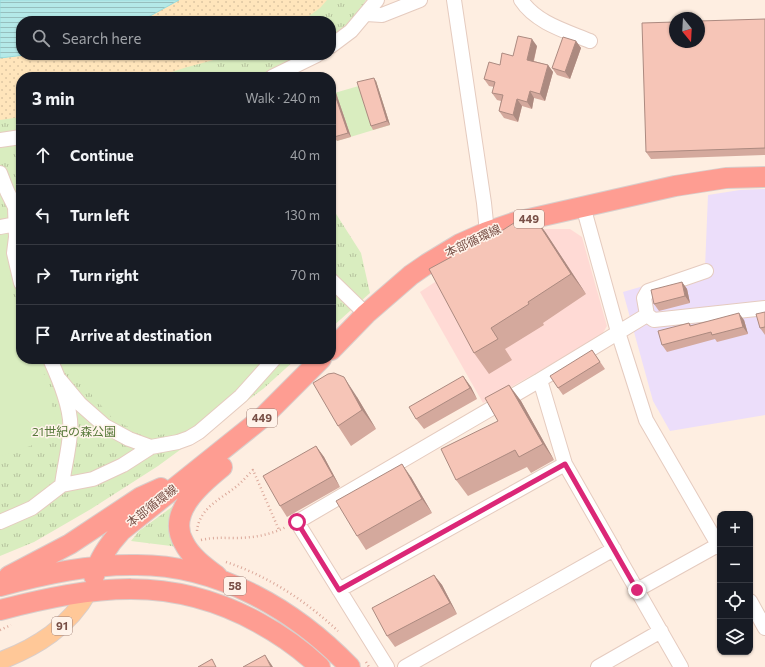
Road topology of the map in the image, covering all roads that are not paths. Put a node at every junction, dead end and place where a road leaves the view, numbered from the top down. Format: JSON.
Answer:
{"nodes":[{"id":1,"x":377,"y":0,"type":"edge"},
{"id":2,"x":420,"y":0,"type":"edge"},
{"id":3,"x":454,"y":0,"type":"edge"},
{"id":4,"x":521,"y":0,"type":"edge"},
{"id":5,"x":366,"y":14,"type":"junction"},
{"id":6,"x":590,"y":41,"type":"dead end"},
{"id":7,"x":336,"y":42,"type":"edge"},
{"id":8,"x":307,"y":60,"type":"edge"},
{"id":9,"x":282,"y":72,"type":"edge"},
{"id":10,"x":16,"y":138,"type":"edge"},
{"id":11,"x":0,"y":140,"type":"edge"},
{"id":12,"x":0,"y":173,"type":"edge"},
{"id":13,"x":765,"y":177,"type":"edge"},
{"id":14,"x":583,"y":206,"type":"junction"},
{"id":15,"x":16,"y":224,"type":"junction"},
{"id":16,"x":0,"y":227,"type":"edge"},
{"id":17,"x":487,"y":232,"type":"junction"},
{"id":18,"x":16,"y":237,"type":"edge"},
{"id":19,"x":16,"y":237,"type":"edge"},
{"id":20,"x":16,"y":262,"type":"edge"},
{"id":21,"x":706,"y":271,"type":"dead end"},
{"id":22,"x":336,"y":285,"type":"edge"},
{"id":23,"x":765,"y":308,"type":"edge"},
{"id":24,"x":366,"y":314,"type":"junction"},
{"id":25,"x":647,"y":315,"type":"junction"},
{"id":26,"x":618,"y":332,"type":"junction"},
{"id":27,"x":336,"y":345,"type":"edge"},
{"id":28,"x":52,"y":364,"type":"edge"},
{"id":29,"x":270,"y":364,"type":"edge"},
{"id":30,"x":317,"y":364,"type":"edge"},
{"id":31,"x":60,"y":380,"type":"junction"},
{"id":32,"x":540,"y":380,"type":"junction"},
{"id":33,"x":262,"y":418,"type":"junction"},
{"id":34,"x":151,"y":447,"type":"junction"},
{"id":35,"x":565,"y":464,"type":"junction"},
{"id":36,"x":198,"y":470,"type":"junction"},
{"id":37,"x":62,"y":485,"type":"junction"},
{"id":38,"x":0,"y":522,"type":"edge"},
{"id":39,"x":717,"y":543,"type":"edge"},
{"id":40,"x":717,"y":547,"type":"edge"},
{"id":41,"x":614,"y":549,"type":"junction"},
{"id":42,"x":96,"y":566,"type":"junction"},
{"id":43,"x":0,"y":581,"type":"edge"},
{"id":44,"x":223,"y":581,"type":"junction"},
{"id":45,"x":0,"y":586,"type":"edge"},
{"id":46,"x":339,"y":590,"type":"junction"},
{"id":47,"x":637,"y":590,"type":"junction"},
{"id":48,"x":89,"y":591,"type":"junction"},
{"id":49,"x":753,"y":607,"type":"edge"},
{"id":50,"x":7,"y":617,"type":"edge"},
{"id":51,"x":765,"y":628,"type":"edge"},
{"id":52,"x":661,"y":631,"type":"junction"},
{"id":53,"x":0,"y":661,"type":"edge"},
{"id":54,"x":320,"y":667,"type":"edge"},
{"id":55,"x":350,"y":667,"type":"edge"},
{"id":56,"x":387,"y":667,"type":"edge"},
{"id":57,"x":405,"y":667,"type":"edge"},
{"id":58,"x":598,"y":667,"type":"edge"},
{"id":59,"x":681,"y":667,"type":"edge"}],
"edges":[{"from":1,"to":5,"type":"street"},
{"from":2,"to":5,"type":"street"},
{"from":3,"to":17,"type":"street"},
{"from":4,"to":6,"type":"street"},
{"from":5,"to":7,"type":"street"},
{"from":8,"to":9,"type":"street"},
{"from":10,"to":11,"type":"street"},
{"from":12,"to":15,"type":"street"},
{"from":13,"to":14,"type":"highway","name":"本部循環線","number":"449"},
{"from":14,"to":17,"type":"highway","name":"本部循環線","number":"449"},
{"from":14,"to":26,"type":"street"},
{"from":15,"to":16,"type":"street"},
{"from":15,"to":19,"type":"street"},
{"from":17,"to":24,"type":"highway","name":"本部循環線","number":"449"},
{"from":18,"to":20,"type":"street"},
{"from":21,"to":25,"type":"street"},
{"from":22,"to":24,"type":"street"},
{"from":23,"to":25,"type":"street"},
{"from":24,"to":27,"type":"highway","name":"本部循環線","number":"449"},
{"from":25,"to":26,"type":"street"},
{"from":26,"to":32,"type":"street"},
{"from":26,"to":39,"type":"street"},
{"from":28,"to":31,"type":"street"},
{"from":29,"to":34,"type":"street"},
{"from":30,"to":33,"type":"highway","name":"本部循環線","number":"449"},
{"from":31,"to":34,"type":"street"},
{"from":31,"to":37,"type":"street"},
{"from":32,"to":35,"type":"street"},
{"from":32,"to":46,"type":"street"},
{"from":33,"to":36,"type":"highway","name":"本部循環線","number":"449"},
{"from":33,"to":44,"type":"highway"},
{"from":34,"to":37,"type":"street"},
{"from":35,"to":41,"type":"street"},
{"from":35,"to":46,"type":"street"},
{"from":36,"to":42,"type":"highway","name":"本部循環線","number":"449"},
{"from":36,"to":43,"type":"highway"},
{"from":37,"to":38,"type":"street"},
{"from":40,"to":47,"type":"street"},
{"from":41,"to":47,"type":"street"},
{"from":41,"to":57,"type":"street"},
{"from":42,"to":44,"type":"highway","number":"58"},
{"from":42,"to":45,"type":"highway","number":"58"},
{"from":42,"to":48,"type":"highway","name":"本部循環線","number":"449"},
{"from":44,"to":55,"type":"highway","number":"58"},
{"from":46,"to":56,"type":"street"},
{"from":47,"to":52,"type":"street"},
{"from":48,"to":50,"type":"highway","number":"58"},
{"from":48,"to":53,"type":"main road","name":"本部循環線","number":"91"},
{"from":48,"to":54,"type":"highway","number":"58"},
{"from":49,"to":51,"type":"street"},
{"from":52,"to":58,"type":"street"},
{"from":52,"to":59,"type":"street"}]}
